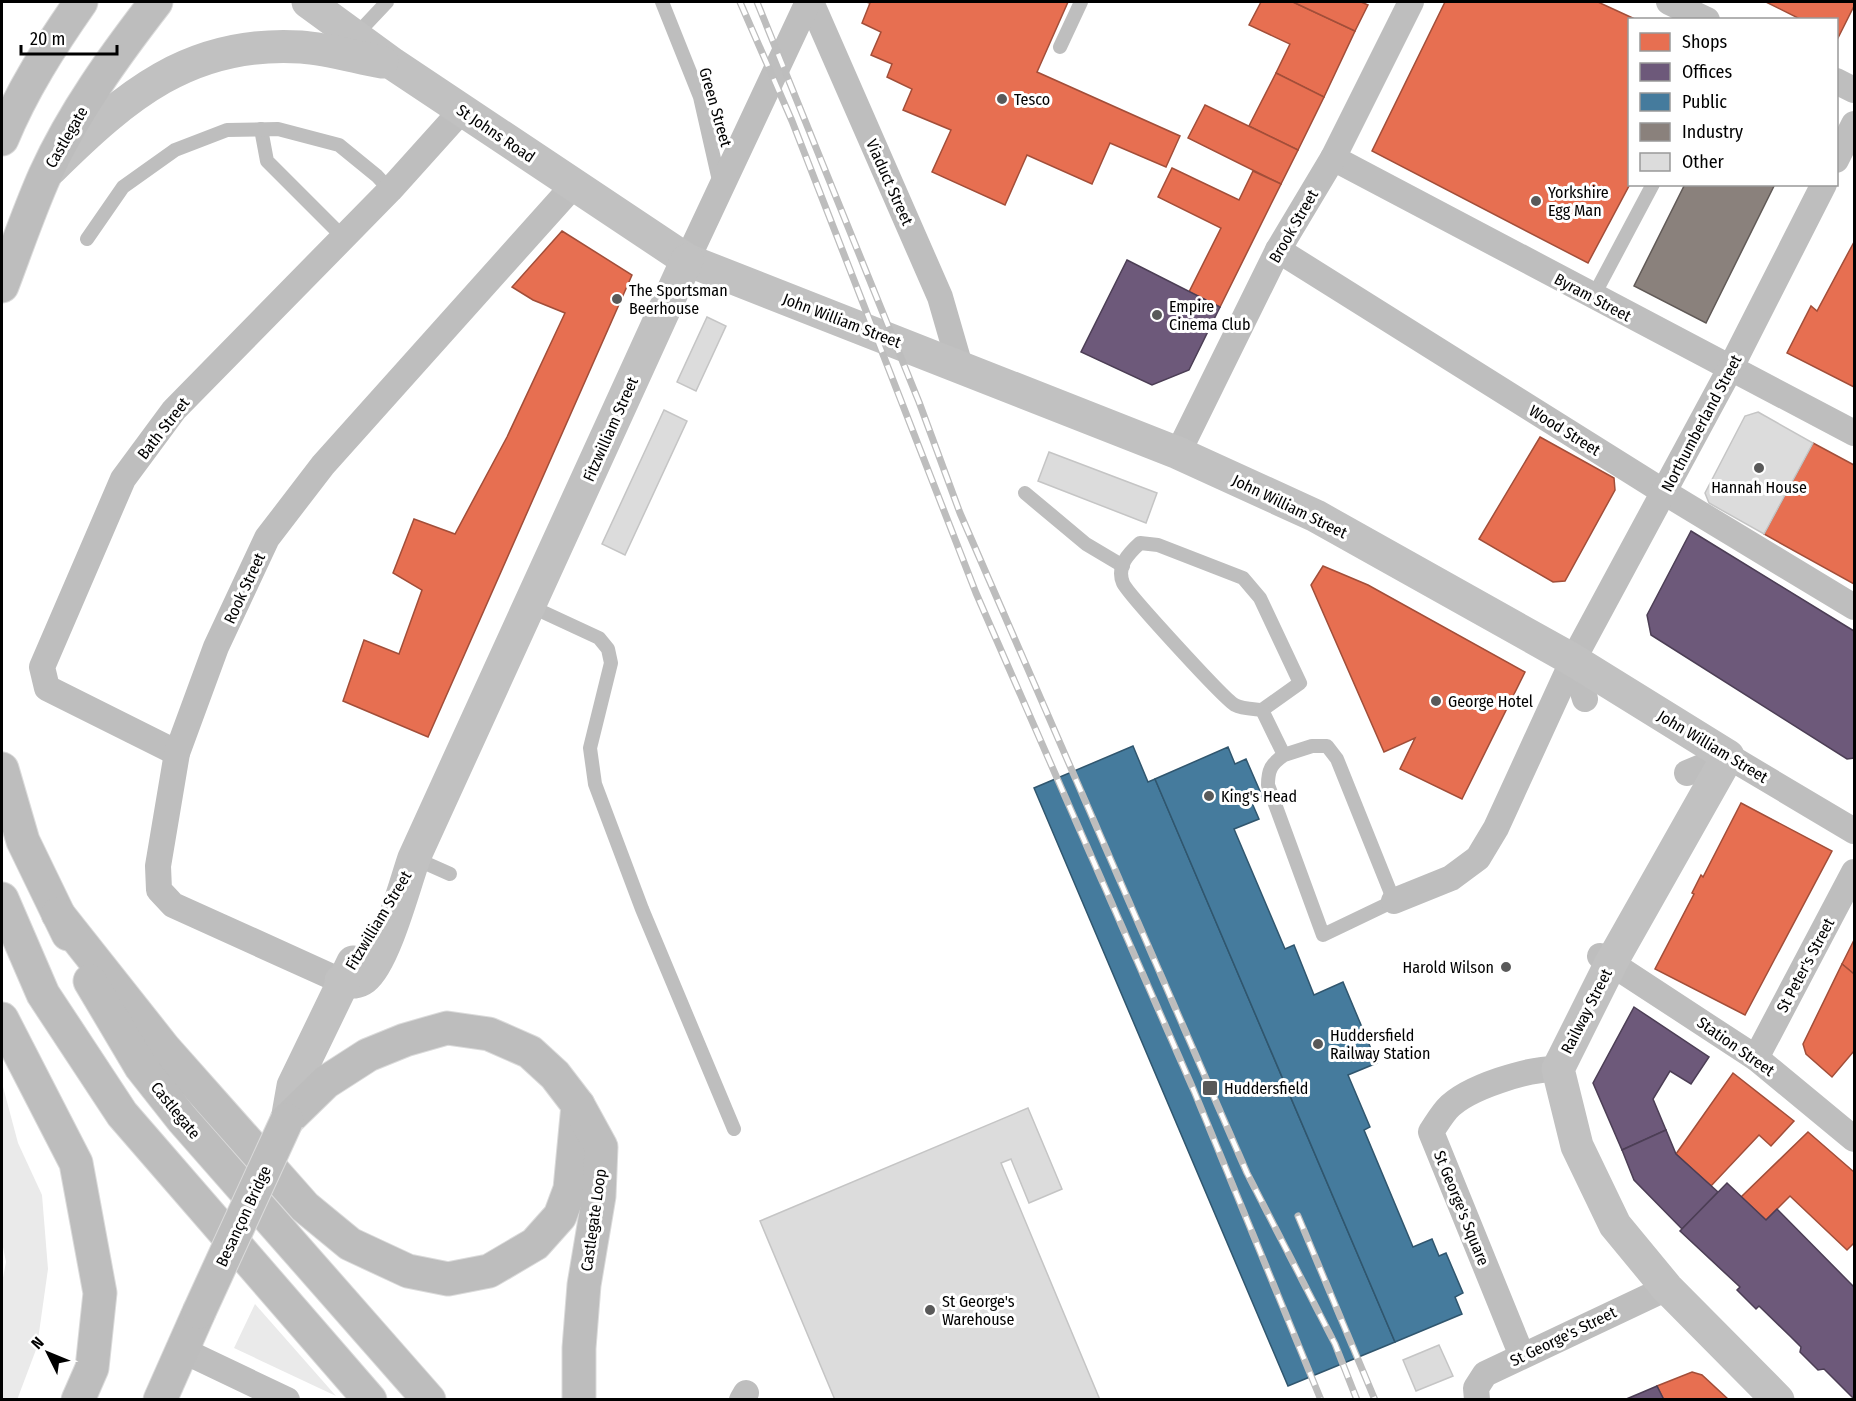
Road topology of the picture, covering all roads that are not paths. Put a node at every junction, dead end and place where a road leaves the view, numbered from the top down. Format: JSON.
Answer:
{"nodes":[{"id":1,"x":81,"y":2,"type":"edge"},
{"id":2,"x":156,"y":2,"type":"edge"},
{"id":3,"x":308,"y":2,"type":"edge"},
{"id":4,"x":387,"y":2,"type":"edge"},
{"id":5,"x":662,"y":2,"type":"edge"},
{"id":6,"x":810,"y":2,"type":"edge"},
{"id":7,"x":1081,"y":2,"type":"edge"},
{"id":8,"x":1411,"y":2,"type":"edge"},
{"id":9,"x":1669,"y":2,"type":"edge"},
{"id":10,"x":1703,"y":18,"type":"edge"},
{"id":11,"x":354,"y":37,"type":"junction"},
{"id":12,"x":1060,"y":47,"type":"dead end"},
{"id":13,"x":393,"y":64,"type":"junction"},
{"id":14,"x":1838,"y":82,"type":"edge"},
{"id":15,"x":1854,"y":90,"type":"edge"},
{"id":16,"x":462,"y":110,"type":"junction"},
{"id":17,"x":1854,"y":124,"type":"edge"},
{"id":18,"x":261,"y":129,"type":"junction"},
{"id":19,"x":2,"y":139,"type":"edge"},
{"id":20,"x":1838,"y":156,"type":"edge"},
{"id":21,"x":1333,"y":158,"type":"junction"},
{"id":22,"x":45,"y":174,"type":"junction"},
{"id":23,"x":573,"y":186,"type":"junction"},
{"id":24,"x":1652,"y":186,"type":"edge"},
{"id":25,"x":1823,"y":186,"type":"edge"},
{"id":26,"x":721,"y":189,"type":"junction"},
{"id":27,"x":390,"y":190,"type":"junction"},
{"id":28,"x":343,"y":237,"type":"junction"},
{"id":29,"x":87,"y":239,"type":"dead end"},
{"id":30,"x":1278,"y":250,"type":"junction"},
{"id":31,"x":687,"y":260,"type":"junction"},
{"id":32,"x":2,"y":286,"type":"edge"},
{"id":33,"x":1593,"y":297,"type":"junction"},
{"id":34,"x":960,"y":366,"type":"junction"},
{"id":35,"x":1730,"y":369,"type":"junction"},
{"id":36,"x":1854,"y":433,"type":"edge"},
{"id":37,"x":1178,"y":453,"type":"junction"},
{"id":38,"x":1664,"y":492,"type":"junction"},
{"id":39,"x":1025,"y":493,"type":"dead end"},
{"id":40,"x":1123,"y":566,"type":"junction"},
{"id":41,"x":530,"y":606,"type":"junction"},
{"id":42,"x":1854,"y":607,"type":"edge"},
{"id":43,"x":1573,"y":660,"type":"junction"},
{"id":44,"x":1584,"y":699,"type":"dead end"},
{"id":45,"x":1262,"y":710,"type":"junction"},
{"id":46,"x":177,"y":753,"type":"junction"},
{"id":47,"x":1284,"y":755,"type":"junction"},
{"id":48,"x":1728,"y":756,"type":"junction"},
{"id":49,"x":2,"y":769,"type":"edge"},
{"id":50,"x":1687,"y":774,"type":"dead end"},
{"id":51,"x":1854,"y":831,"type":"edge"},
{"id":52,"x":414,"y":858,"type":"junction"},
{"id":53,"x":1854,"y":872,"type":"edge"},
{"id":54,"x":450,"y":874,"type":"dead end"},
{"id":55,"x":2,"y":899,"type":"edge"},
{"id":56,"x":1394,"y":901,"type":"junction"},
{"id":57,"x":58,"y":914,"type":"junction"},
{"id":58,"x":1605,"y":959,"type":"junction"},
{"id":59,"x":341,"y":981,"type":"junction"},
{"id":60,"x":2,"y":1019,"type":"edge"},
{"id":61,"x":1756,"y":1058,"type":"junction"},
{"id":62,"x":1558,"y":1069,"type":"junction"},
{"id":63,"x":579,"y":1105,"type":"junction"},
{"id":64,"x":287,"y":1120,"type":"junction"},
{"id":65,"x":734,"y":1129,"type":"dead end"},
{"id":66,"x":1854,"y":1139,"type":"edge"},
{"id":67,"x":1667,"y":1288,"type":"junction"},
{"id":68,"x":182,"y":1350,"type":"junction"},
{"id":69,"x":1522,"y":1356,"type":"junction"},
{"id":70,"x":78,"y":1400,"type":"edge"},
{"id":71,"x":160,"y":1400,"type":"edge"},
{"id":72,"x":287,"y":1400,"type":"edge"},
{"id":73,"x":370,"y":1400,"type":"edge"},
{"id":74,"x":429,"y":1400,"type":"edge"},
{"id":75,"x":579,"y":1400,"type":"edge"},
{"id":76,"x":1477,"y":1400,"type":"edge"},
{"id":77,"x":1778,"y":1400,"type":"edge"}],
"edges":[{"from":1,"to":19,"type":"highway"},
{"from":2,"to":22,"type":"highway","name":"Castlegate"},
{"from":3,"to":11,"type":"street","name":"St Johns Road"},
{"from":4,"to":11,"type":"lane"},
{"from":5,"to":26,"type":"lane","name":"Green Street"},
{"from":6,"to":26,"type":"street","name":"Fitzwilliam Street"},
{"from":6,"to":34,"type":"street","name":"Viaduct Street"},
{"from":7,"to":12,"type":"lane"},
{"from":8,"to":21,"type":"street","name":"Brook Street"},
{"from":9,"to":10,"type":"street"},
{"from":11,"to":13,"type":"street","name":"St Johns Road"},
{"from":13,"to":16,"type":"street","name":"St Johns Road"},
{"from":13,"to":22,"type":"street"},
{"from":14,"to":15,"type":"street"},
{"from":16,"to":23,"type":"street","name":"St Johns Road"},
{"from":16,"to":27,"type":"street","name":"Bath Street"},
{"from":17,"to":20,"type":"street"},
{"from":18,"to":27,"type":"lane"},
{"from":18,"to":28,"type":"lane"},
{"from":18,"to":29,"type":"lane"},
{"from":21,"to":30,"type":"street","name":"Brook Street"},
{"from":21,"to":33,"type":"street","name":"Byram Street"},
{"from":22,"to":32,"type":"highway","name":"Castlegate"},
{"from":23,"to":31,"type":"street","name":"St Johns Road"},
{"from":23,"to":46,"type":"street","name":"Rook Street"},
{"from":24,"to":33,"type":"lane"},
{"from":25,"to":35,"type":"street","name":"Northumberland Street"},
{"from":26,"to":31,"type":"street","name":"Fitzwilliam Street"},
{"from":27,"to":28,"type":"street","name":"Bath Street"},
{"from":28,"to":46,"type":"street","name":"Bath Street"},
{"from":30,"to":37,"type":"street","name":"Brook Street"},
{"from":30,"to":38,"type":"street","name":"Wood Street"},
{"from":31,"to":34,"type":"street","name":"John William Street"},
{"from":31,"to":41,"type":"street","name":"Fitzwilliam Street"},
{"from":33,"to":35,"type":"street","name":"Byram Street"},
{"from":34,"to":37,"type":"street","name":"John William Street"},
{"from":35,"to":36,"type":"street","name":"Byram Street"},
{"from":35,"to":38,"type":"street","name":"Northumberland Street"},
{"from":37,"to":43,"type":"street","name":"John William Street"},
{"from":38,"to":42,"type":"street","name":"Wood Street"},
{"from":38,"to":43,"type":"street","name":"Northumberland Street"},
{"from":39,"to":40,"type":"lane"},
{"from":40,"to":45,"type":"lane"},
{"from":40,"to":45,"type":"lane"},
{"from":41,"to":52,"type":"street","name":"Fitzwilliam Street"},
{"from":41,"to":65,"type":"lane"},
{"from":43,"to":44,"type":"street"},
{"from":43,"to":48,"type":"street","name":"John William Street"},
{"from":43,"to":56,"type":"street"},
{"from":45,"to":47,"type":"lane"},
{"from":46,"to":59,"type":"street","name":"Rook Street"},
{"from":47,"to":56,"type":"lane"},
{"from":47,"to":56,"type":"lane"},
{"from":48,"to":50,"type":"street"},
{"from":48,"to":51,"type":"street","name":"John William Street"},
{"from":48,"to":58,"type":"street","name":"Railway Street"},
{"from":49,"to":57,"type":"highway","name":"Castlegate"},
{"from":52,"to":54,"type":"lane"},
{"from":52,"to":59,"type":"street","name":"Fitzwilliam Street"},
{"from":53,"to":61,"type":"street","name":"St Peter's Street"},
{"from":55,"to":73,"type":"highway"},
{"from":57,"to":63,"type":"highway"},
{"from":57,"to":74,"type":"highway","name":"Castlegate"},
{"from":58,"to":61,"type":"street","name":"Station Street"},
{"from":58,"to":62,"type":"street","name":"Railway Street"},
{"from":59,"to":64,"type":"street","name":"Fitzwilliam Street"},
{"from":60,"to":70,"type":"highway"},
{"from":61,"to":66,"type":"street","name":"Station Street"},
{"from":62,"to":67,"type":"street","name":"Railway Street"},
{"from":62,"to":69,"type":"street","name":"St George's Square"},
{"from":63,"to":64,"type":"highway","name":"Castlegate Loop"},
{"from":63,"to":75,"type":"highway","name":"Castlegate Loop"},
{"from":64,"to":68,"type":"highway","name":"Besançon Bridge","bridge":true},
{"from":67,"to":69,"type":"street","name":"St George's Street"},
{"from":67,"to":77,"type":"street","name":"Railway Street"},
{"from":68,"to":71,"type":"highway"},
{"from":68,"to":72,"type":"street"},
{"from":69,"to":76,"type":"street","name":"St George's Street"}]}
